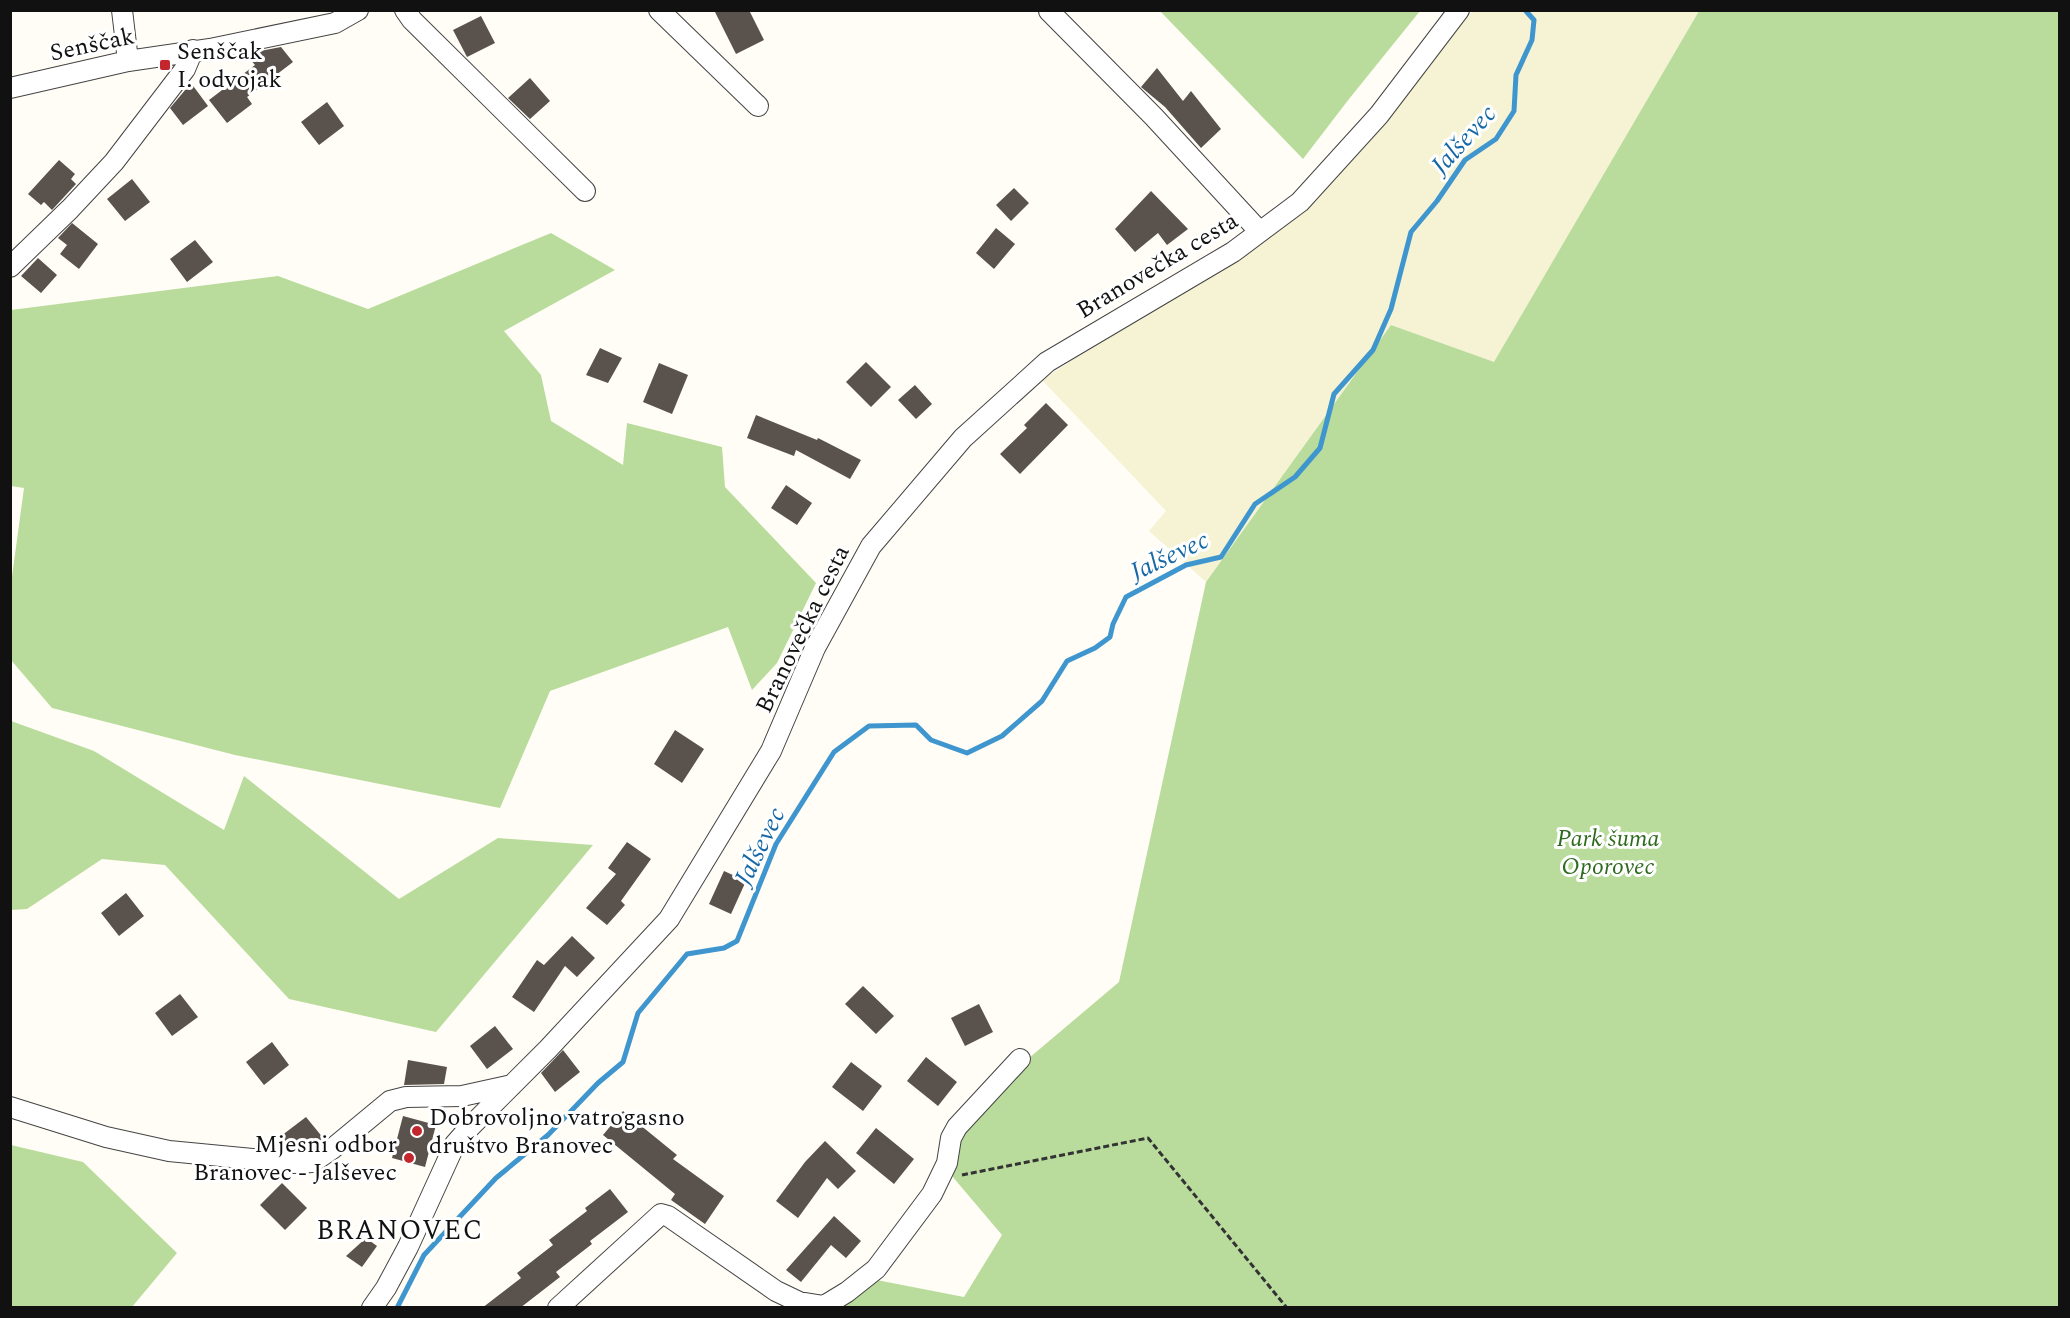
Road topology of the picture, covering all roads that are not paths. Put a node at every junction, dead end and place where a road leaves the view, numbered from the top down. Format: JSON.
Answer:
{"nodes":[{"id":1,"x":122,"y":10,"type":"edge"},
{"id":2,"x":358,"y":10,"type":"edge"},
{"id":3,"x":405,"y":10,"type":"edge"},
{"id":4,"x":660,"y":10,"type":"edge"},
{"id":5,"x":1459,"y":10,"type":"edge"},
{"id":6,"x":1049,"y":11,"type":"edge"},
{"id":7,"x":193,"y":50,"type":"junction"},
{"id":8,"x":128,"y":61,"type":"junction"},
{"id":9,"x":10,"y":88,"type":"edge"},
{"id":10,"x":758,"y":106,"type":"dead end"},
{"id":11,"x":585,"y":191,"type":"dead end"},
{"id":12,"x":1260,"y":232,"type":"junction"},
{"id":13,"x":10,"y":267,"type":"edge"},
{"id":14,"x":1020,"y":1059,"type":"dead end"},
{"id":15,"x":512,"y":1085,"type":"junction"},
{"id":16,"x":10,"y":1107,"type":"edge"},
{"id":17,"x":372,"y":1308,"type":"edge"},
{"id":18,"x":558,"y":1308,"type":"edge"}],
"edges":[{"from":1,"to":8,"type":"street"},
{"from":2,"to":7,"type":"street","name":"Senščak"},
{"from":3,"to":11,"type":"street"},
{"from":4,"to":10,"type":"street"},
{"from":5,"to":12,"type":"street","name":"Branovečka cesta"},
{"from":6,"to":12,"type":"street"},
{"from":7,"to":8,"type":"street","name":"Senščak"},
{"from":7,"to":13,"type":"street"},
{"from":8,"to":9,"type":"street","name":"Senščak"},
{"from":12,"to":15,"type":"street","name":"Branovečka cesta"},
{"from":14,"to":18,"type":"street"},
{"from":15,"to":16,"type":"street"},
{"from":15,"to":17,"type":"street","name":"Branovečka cesta"}]}
